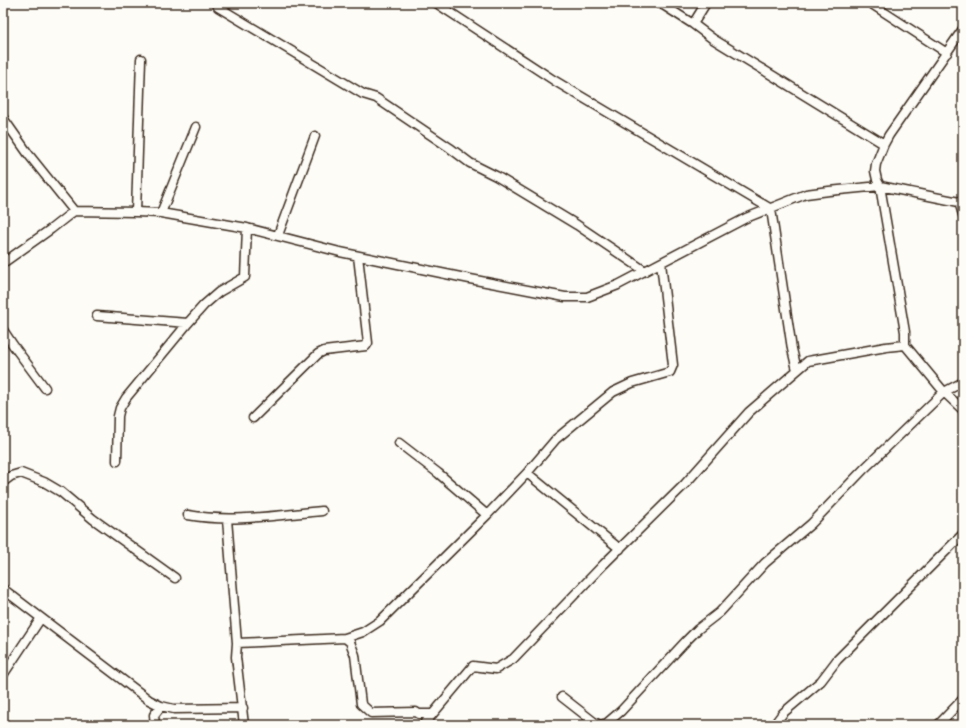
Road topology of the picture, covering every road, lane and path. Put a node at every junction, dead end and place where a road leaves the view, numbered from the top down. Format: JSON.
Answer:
{"nodes":[{"id":1,"x":436,"y":3,"type":"edge"},
{"id":2,"x":660,"y":3,"type":"edge"},
{"id":3,"x":706,"y":3,"type":"edge"},
{"id":4,"x":870,"y":3,"type":"edge"},
{"id":5,"x":218,"y":7,"type":"dead end"},
{"id":6,"x":693,"y":24,"type":"junction"},
{"id":7,"x":963,"y":30,"type":"edge"},
{"id":8,"x":947,"y":53,"type":"junction"},
{"id":9,"x":140,"y":59,"type":"dead end"},
{"id":10,"x":3,"y":118,"type":"edge"},
{"id":11,"x":196,"y":127,"type":"dead end"},
{"id":12,"x":315,"y":136,"type":"dead end"},
{"id":13,"x":884,"y":144,"type":"junction"},
{"id":14,"x":880,"y":186,"type":"junction"},
{"id":15,"x":961,"y":202,"type":"edge"},
{"id":16,"x":771,"y":209,"type":"junction"},
{"id":17,"x":74,"y":211,"type":"junction"},
{"id":18,"x":136,"y":212,"type":"junction"},
{"id":19,"x":161,"y":213,"type":"junction"},
{"id":20,"x":963,"y":216,"type":"edge"},
{"id":21,"x":247,"y":228,"type":"junction"},
{"id":22,"x":278,"y":235,"type":"junction"},
{"id":23,"x":358,"y":256,"type":"junction"},
{"id":24,"x":3,"y":263,"type":"edge"},
{"id":25,"x":661,"y":263,"type":"junction"},
{"id":26,"x":645,"y":271,"type":"junction"},
{"id":27,"x":97,"y":316,"type":"dead end"},
{"id":28,"x":188,"y":323,"type":"junction"},
{"id":29,"x":3,"y":330,"type":"edge"},
{"id":30,"x":905,"y":345,"type":"junction"},
{"id":31,"x":797,"y":370,"type":"junction"},
{"id":32,"x":963,"y":382,"type":"edge"},
{"id":33,"x":45,"y":388,"type":"dead end"},
{"id":34,"x":944,"y":392,"type":"junction"},
{"id":35,"x":963,"y":410,"type":"edge"},
{"id":36,"x":253,"y":418,"type":"dead end"},
{"id":37,"x":399,"y":443,"type":"dead end"},
{"id":38,"x":117,"y":461,"type":"dead end"},
{"id":39,"x":527,"y":473,"type":"junction"},
{"id":40,"x":3,"y":482,"type":"edge"},
{"id":41,"x":322,"y":511,"type":"dead end"},
{"id":42,"x":188,"y":515,"type":"dead end"},
{"id":43,"x":487,"y":515,"type":"junction"},
{"id":44,"x":227,"y":519,"type":"junction"},
{"id":45,"x":963,"y":534,"type":"edge"},
{"id":46,"x":620,"y":548,"type":"junction"},
{"id":47,"x":175,"y":578,"type":"dead end"},
{"id":48,"x":3,"y":589,"type":"edge"},
{"id":49,"x":41,"y":618,"type":"junction"},
{"id":50,"x":345,"y":638,"type":"junction"},
{"id":51,"x":237,"y":643,"type":"junction"},
{"id":52,"x":3,"y":675,"type":"edge"},
{"id":53,"x":562,"y":696,"type":"dead end"},
{"id":54,"x":963,"y":699,"type":"edge"},
{"id":55,"x":161,"y":706,"type":"junction"},
{"id":56,"x":243,"y":708,"type":"junction"},
{"id":57,"x":419,"y":714,"type":"junction"},
{"id":58,"x":431,"y":714,"type":"junction"},
{"id":59,"x":426,"y":723,"type":"edge"},
{"id":60,"x":155,"y":725,"type":"edge"},
{"id":61,"x":244,"y":725,"type":"edge"},
{"id":62,"x":774,"y":725,"type":"edge"},
{"id":63,"x":938,"y":725,"type":"edge"}],
"edges":[{"from":1,"to":16,"type":"street"},
{"from":2,"to":6,"type":"street"},
{"from":3,"to":6,"type":"street"},
{"from":4,"to":8,"type":"street"},
{"from":5,"to":26,"type":"street"},
{"from":6,"to":13,"type":"street"},
{"from":7,"to":8,"type":"street"},
{"from":8,"to":13,"type":"street"},
{"from":9,"to":18,"type":"street"},
{"from":10,"to":17,"type":"street"},
{"from":11,"to":19,"type":"street"},
{"from":12,"to":22,"type":"street"},
{"from":13,"to":14,"type":"street"},
{"from":14,"to":15,"type":"street"},
{"from":14,"to":16,"type":"street"},
{"from":14,"to":30,"type":"street"},
{"from":15,"to":20,"type":"street"},
{"from":16,"to":25,"type":"street"},
{"from":16,"to":31,"type":"street"},
{"from":17,"to":18,"type":"street"},
{"from":17,"to":24,"type":"street"},
{"from":18,"to":19,"type":"street"},
{"from":19,"to":21,"type":"street"},
{"from":21,"to":22,"type":"street"},
{"from":21,"to":28,"type":"street"},
{"from":22,"to":23,"type":"street"},
{"from":23,"to":26,"type":"street"},
{"from":23,"to":36,"type":"street"},
{"from":25,"to":26,"type":"street"},
{"from":25,"to":39,"type":"street"},
{"from":27,"to":28,"type":"street"},
{"from":28,"to":38,"type":"street"},
{"from":29,"to":33,"type":"street"},
{"from":30,"to":31,"type":"street"},
{"from":30,"to":34,"type":"street"},
{"from":31,"to":46,"type":"street"},
{"from":32,"to":34,"type":"street"},
{"from":34,"to":35,"type":"street"},
{"from":34,"to":53,"type":"street"},
{"from":37,"to":43,"type":"street"},
{"from":39,"to":43,"type":"street"},
{"from":39,"to":46,"type":"street"},
{"from":40,"to":47,"type":"street"},
{"from":41,"to":44,"type":"street"},
{"from":42,"to":44,"type":"street"},
{"from":43,"to":50,"type":"street"},
{"from":44,"to":51,"type":"street"},
{"from":45,"to":62,"type":"street"},
{"from":46,"to":58,"type":"street"},
{"from":48,"to":49,"type":"street"},
{"from":49,"to":52,"type":"street"},
{"from":49,"to":55,"type":"street"},
{"from":50,"to":51,"type":"street"},
{"from":50,"to":57,"type":"street"},
{"from":51,"to":56,"type":"street"},
{"from":54,"to":63,"type":"street"},
{"from":55,"to":56,"type":"street"},
{"from":55,"to":60,"type":"street"},
{"from":56,"to":61,"type":"street"},
{"from":57,"to":58,"type":"street"},
{"from":57,"to":59,"type":"street"},
{"from":58,"to":59,"type":"street"}]}
